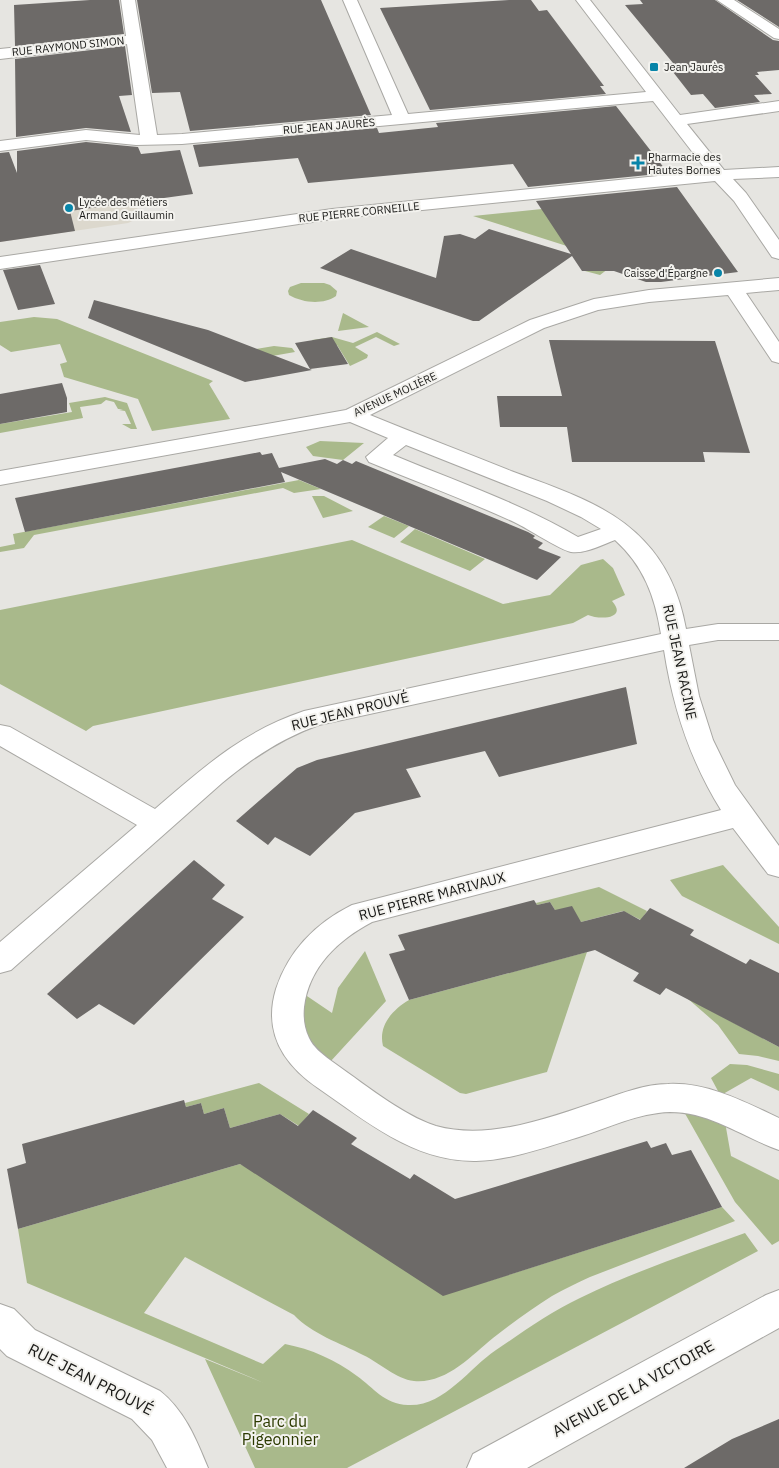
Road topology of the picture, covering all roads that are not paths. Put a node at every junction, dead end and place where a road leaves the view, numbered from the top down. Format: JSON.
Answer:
{"nodes":[{"id":1,"x":128,"y":0,"type":"edge"},
{"id":2,"x":350,"y":0,"type":"edge"},
{"id":3,"x":583,"y":0,"type":"edge"},
{"id":4,"x":724,"y":0,"type":"edge"},
{"id":5,"x":134,"y":32,"type":"junction"},
{"id":6,"x":779,"y":35,"type":"edge"},
{"id":7,"x":0,"y":54,"type":"edge"},
{"id":8,"x":658,"y":96,"type":"junction"},
{"id":9,"x":779,"y":106,"type":"edge"},
{"id":10,"x":402,"y":119,"type":"junction"},
{"id":11,"x":676,"y":121,"type":"junction"},
{"id":12,"x":149,"y":139,"type":"junction"},
{"id":13,"x":0,"y":146,"type":"edge"},
{"id":14,"x":779,"y":172,"type":"edge"},
{"id":15,"x":719,"y":175,"type":"junction"},
{"id":16,"x":779,"y":253,"type":"edge"},
{"id":17,"x":0,"y":263,"type":"edge"},
{"id":18,"x":779,"y":284,"type":"edge"},
{"id":19,"x":733,"y":288,"type":"junction"},
{"id":20,"x":779,"y":357,"type":"edge"},
{"id":21,"x":352,"y":414,"type":"junction"},
{"id":22,"x":404,"y":436,"type":"junction"},
{"id":23,"x":0,"y":478,"type":"edge"},
{"id":24,"x":618,"y":531,"type":"junction"},
{"id":25,"x":779,"y":632,"type":"edge"},
{"id":26,"x":676,"y":639,"type":"junction"},
{"id":27,"x":0,"y":734,"type":"edge"},
{"id":28,"x":739,"y":816,"type":"junction"},
{"id":29,"x":158,"y":824,"type":"junction"},
{"id":30,"x":779,"y":866,"type":"edge"},
{"id":31,"x":0,"y":961,"type":"edge"},
{"id":32,"x":779,"y":1135,"type":"edge"},
{"id":33,"x":779,"y":1308,"type":"edge"},
{"id":34,"x":0,"y":1322,"type":"edge"},
{"id":35,"x":188,"y":1468,"type":"edge"},
{"id":36,"x":487,"y":1468,"type":"edge"}],
"edges":[{"from":1,"to":5,"type":"street"},
{"from":2,"to":10,"type":"street"},
{"from":3,"to":8,"type":"street"},
{"from":4,"to":6,"type":"street"},
{"from":5,"to":7,"type":"street","name":"RUE RAYMOND SIMON"},
{"from":5,"to":12,"type":"street"},
{"from":8,"to":10,"type":"street","name":"RUE JEAN JAURÈS"},
{"from":8,"to":11,"type":"street"},
{"from":9,"to":11,"type":"street"},
{"from":10,"to":12,"type":"street","name":"RUE JEAN JAURÈS"},
{"from":11,"to":15,"type":"street"},
{"from":12,"to":13,"type":"street","name":"RUE JEAN JAURÈS"},
{"from":14,"to":15,"type":"street","name":"RUE PIERRE CORNEILLE"},
{"from":15,"to":16,"type":"street"},
{"from":15,"to":17,"type":"street","name":"RUE PIERRE CORNEILLE"},
{"from":18,"to":19,"type":"street","name":"AVENUE MOLIÈRE"},
{"from":19,"to":20,"type":"street"},
{"from":19,"to":21,"type":"street","name":"AVENUE MOLIÈRE"},
{"from":21,"to":22,"type":"street","name":"RUE JEAN RACINE"},
{"from":21,"to":23,"type":"street","name":"AVENUE MOLIÈRE"},
{"from":22,"to":24,"type":"street","name":"RUE JEAN RACINE"},
{"from":22,"to":24,"type":"street"},
{"from":24,"to":26,"type":"street","name":"RUE JEAN RACINE"},
{"from":25,"to":26,"type":"street","name":"RUE JEAN PROUVÉ"},
{"from":26,"to":28,"type":"street","name":"RUE JEAN RACINE"},
{"from":26,"to":29,"type":"street","name":"RUE JEAN PROUVÉ"},
{"from":27,"to":29,"type":"street"},
{"from":28,"to":30,"type":"street","name":"RUE JEAN RACINE"},
{"from":28,"to":32,"type":"street","name":"RUE PIERRE MARIVAUX"},
{"from":29,"to":31,"type":"street","name":"RUE JEAN PROUVÉ"},
{"from":33,"to":36,"type":"street","name":"AVENUE DE LA VICTOIRE"},
{"from":34,"to":35,"type":"street","name":"RUE JEAN PROUVÉ"}]}
